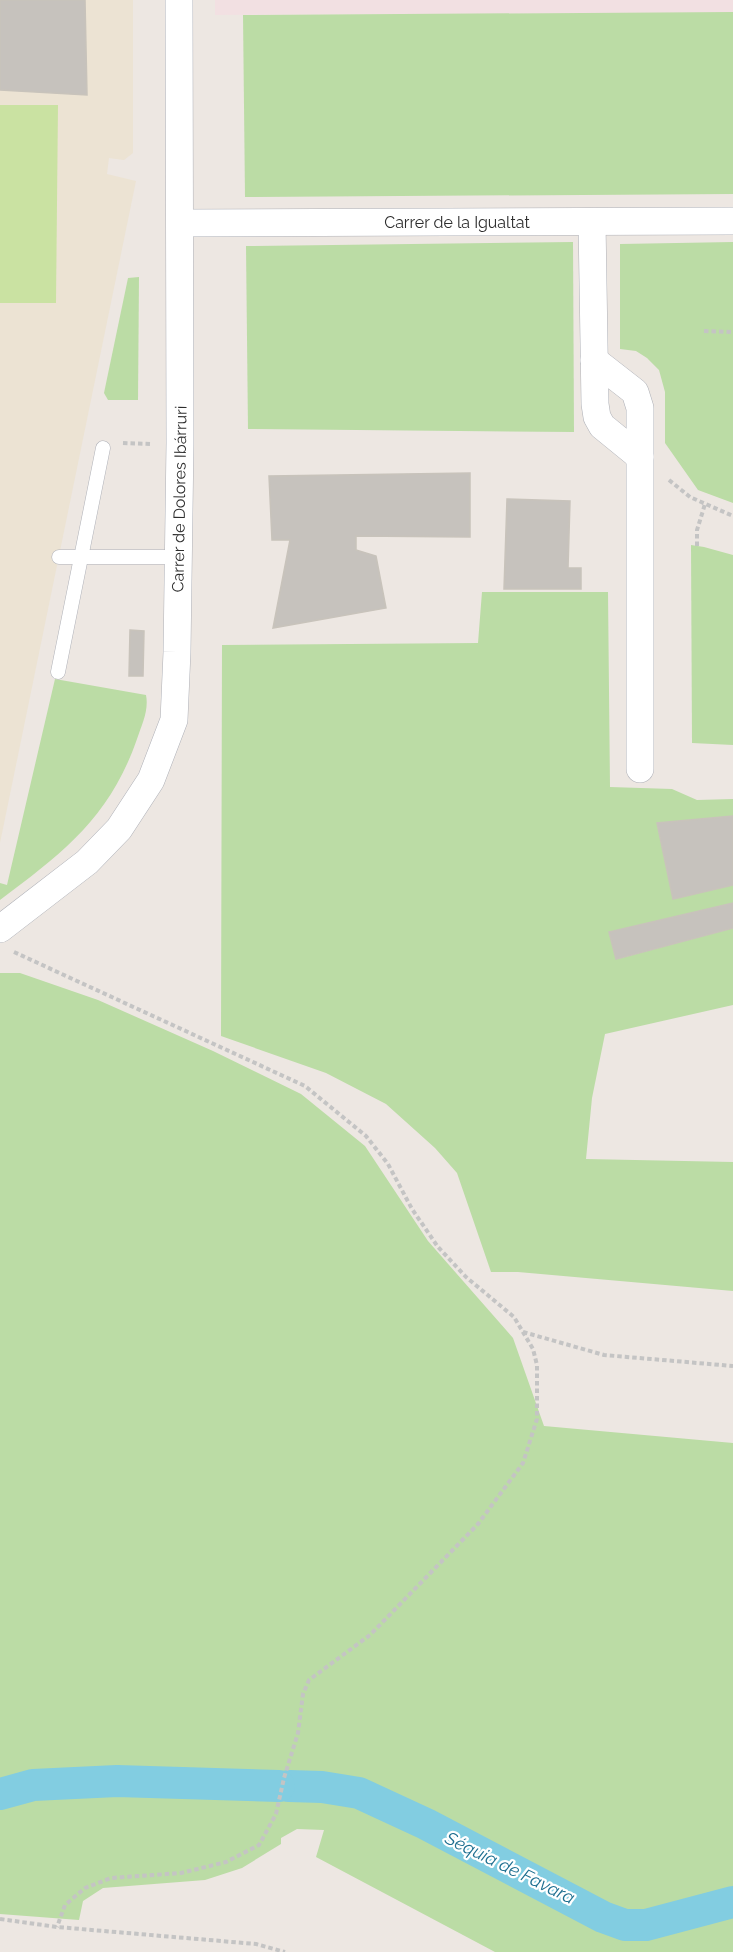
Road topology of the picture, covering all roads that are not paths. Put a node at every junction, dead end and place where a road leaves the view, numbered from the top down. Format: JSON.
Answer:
{"nodes":[{"id":1,"x":179,"y":0,"type":"edge"},
{"id":2,"x":733,"y":220,"type":"edge"},
{"id":3,"x":592,"y":222,"type":"junction"},
{"id":4,"x":180,"y":223,"type":"junction"},
{"id":5,"x":594,"y":360,"type":"junction"},
{"id":6,"x":103,"y":448,"type":"dead end"},
{"id":7,"x":640,"y":457,"type":"junction"},
{"id":8,"x":58,"y":556,"type":"dead end"},
{"id":9,"x":81,"y":557,"type":"junction"},
{"id":10,"x":178,"y":557,"type":"junction"},
{"id":11,"x":58,"y":672,"type":"dead end"},
{"id":12,"x":640,"y":769,"type":"dead end"},
{"id":13,"x":5,"y":940,"type":"edge"}],
"edges":[{"from":1,"to":4,"type":"street","name":"Carrer de Dolores Ibárruri"},
{"from":2,"to":3,"type":"street","name":"Carrer de la Igualtat"},
{"from":3,"to":4,"type":"street","name":"Carrer de la Igualtat"},
{"from":3,"to":5,"type":"street"},
{"from":4,"to":10,"type":"street","name":"Carrer de Dolores Ibárruri"},
{"from":5,"to":7,"type":"street"},
{"from":5,"to":7,"type":"street"},
{"from":6,"to":9,"type":"lane"},
{"from":7,"to":12,"type":"street"},
{"from":8,"to":9,"type":"lane"},
{"from":9,"to":10,"type":"lane"},
{"from":9,"to":11,"type":"lane"},
{"from":10,"to":13,"type":"street","name":"Carrer de Dolores Ibárruri"}]}
